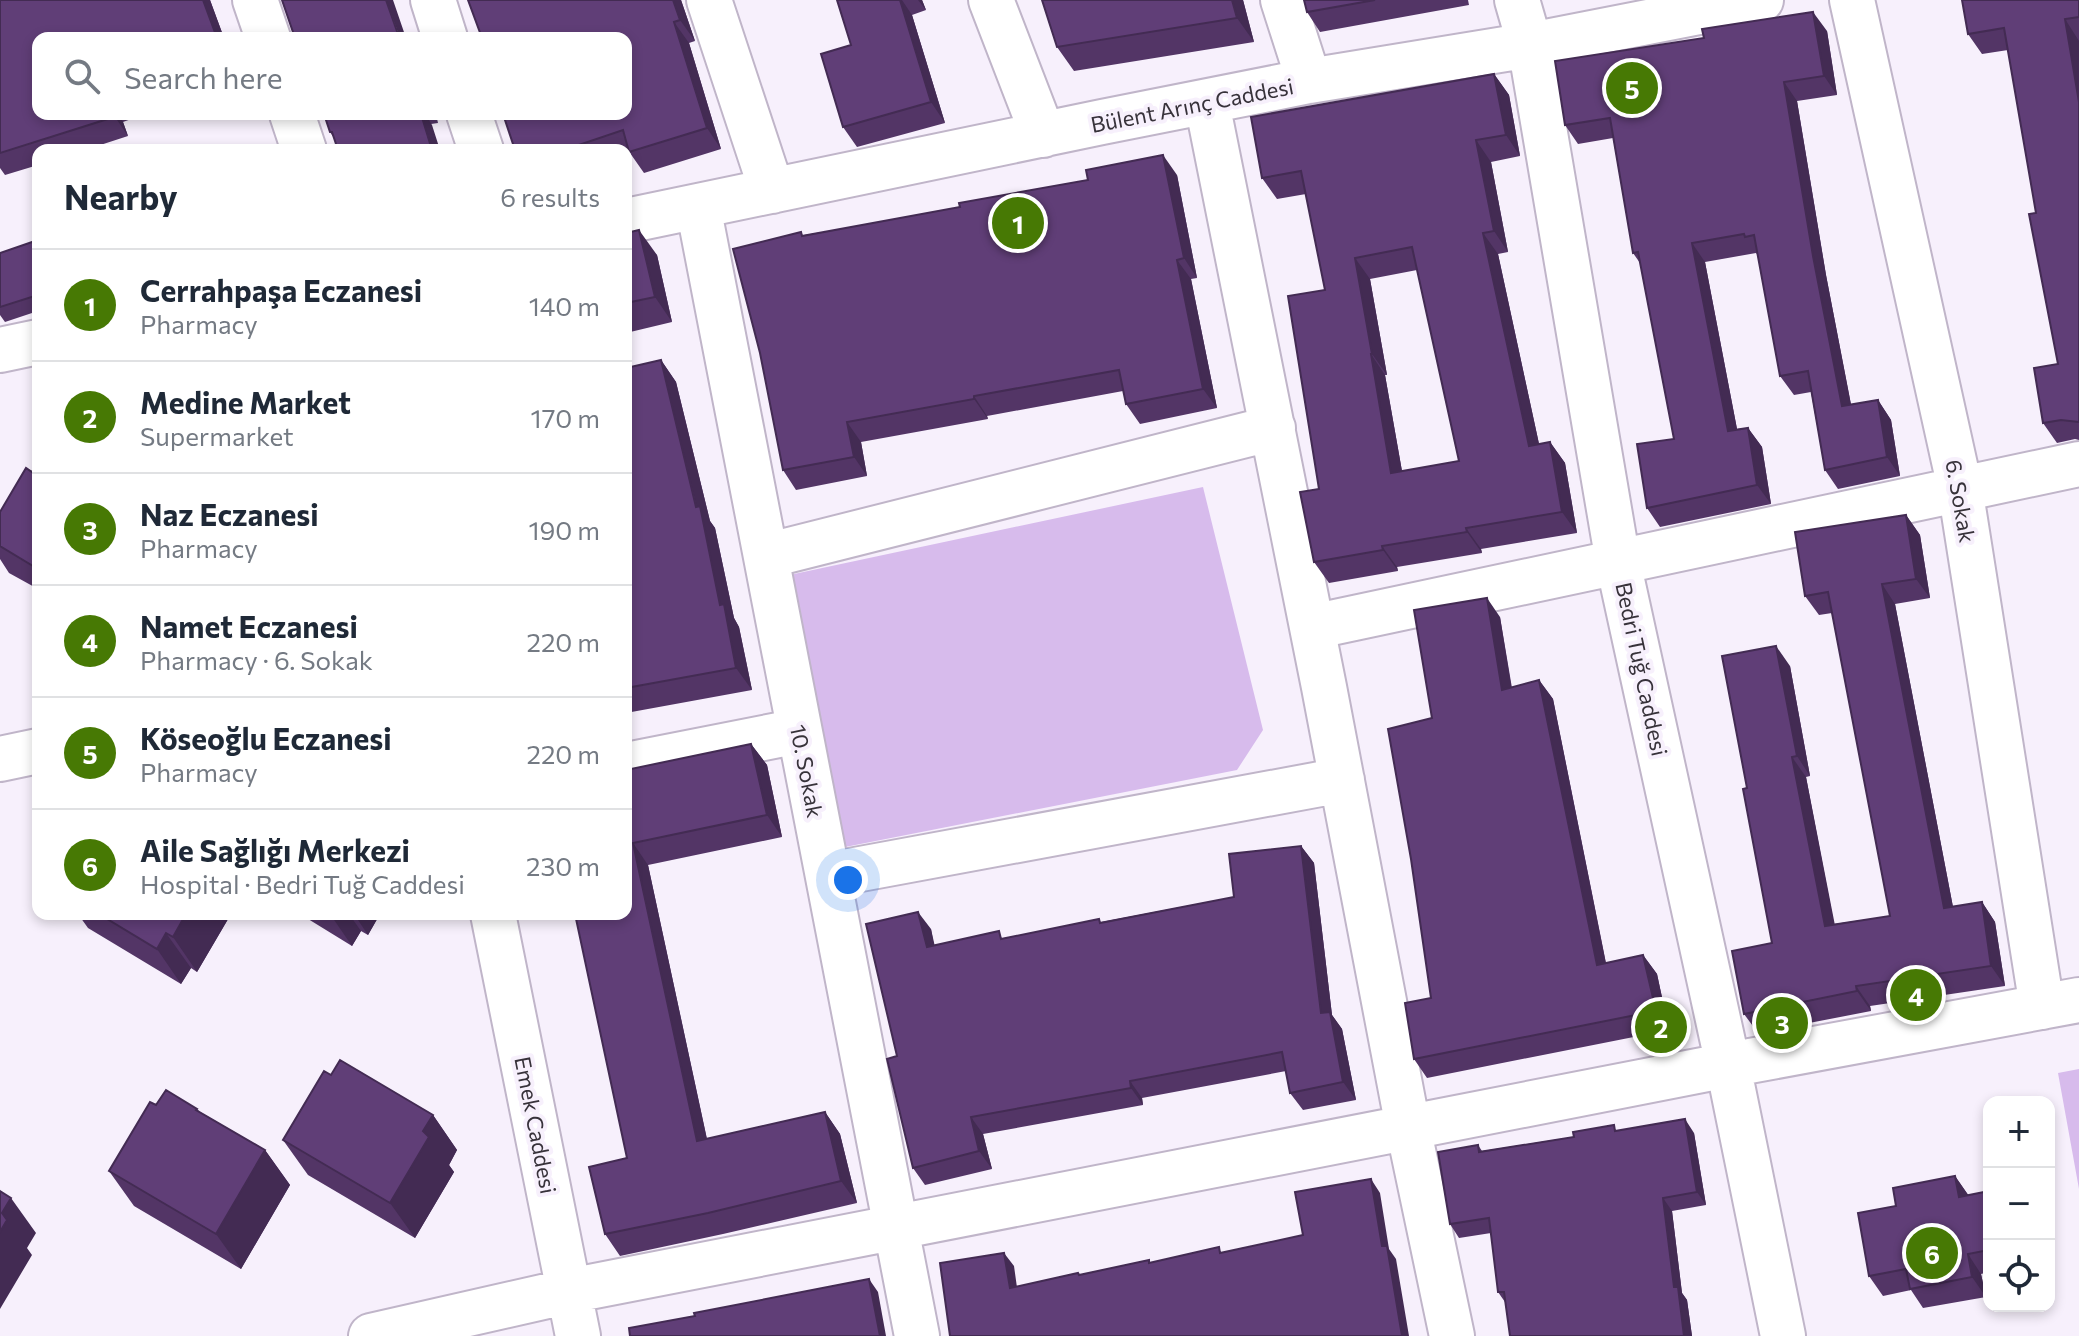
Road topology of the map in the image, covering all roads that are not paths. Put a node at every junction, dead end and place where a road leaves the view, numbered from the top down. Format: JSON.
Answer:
{"nodes":[{"id":1,"x":255,"y":0,"type":"edge"},
{"id":2,"x":433,"y":0,"type":"edge"},
{"id":3,"x":709,"y":0,"type":"edge"},
{"id":4,"x":991,"y":0,"type":"edge"},
{"id":5,"x":1283,"y":0,"type":"edge"},
{"id":6,"x":1517,"y":0,"type":"edge"},
{"id":7,"x":1761,"y":0,"type":"edge"},
{"id":8,"x":1852,"y":0,"type":"edge"},
{"id":9,"x":266,"y":32,"type":"edge"},
{"id":10,"x":443,"y":32,"type":"edge"},
{"id":11,"x":1530,"y":45,"type":"junction"},
{"id":12,"x":1309,"y":81,"type":"junction"},
{"id":13,"x":1207,"y":103,"type":"junction"},
{"id":14,"x":294,"y":120,"type":"edge"},
{"id":15,"x":471,"y":120,"type":"edge"},
{"id":16,"x":1043,"y":135,"type":"junction"},
{"id":17,"x":302,"y":144,"type":"edge"},
{"id":18,"x":479,"y":144,"type":"edge"},
{"id":19,"x":772,"y":191,"type":"junction"},
{"id":20,"x":698,"y":206,"type":"junction"},
{"id":21,"x":632,"y":220,"type":"edge"},
{"id":22,"x":32,"y":343,"type":"edge"},
{"id":23,"x":0,"y":350,"type":"edge"},
{"id":24,"x":1273,"y":428,"type":"junction"},
{"id":25,"x":2079,"y":464,"type":"edge"},
{"id":26,"x":1960,"y":488,"type":"junction"},
{"id":27,"x":766,"y":556,"type":"junction"},
{"id":28,"x":1618,"y":562,"type":"junction"},
{"id":29,"x":1312,"y":627,"type":"junction"},
{"id":30,"x":799,"y":731,"type":"junction"},
{"id":31,"x":32,"y":752,"type":"edge"},
{"id":32,"x":0,"y":759,"type":"edge"},
{"id":33,"x":632,"y":764,"type":"edge"},
{"id":34,"x":1342,"y":780,"type":"junction"},
{"id":35,"x":828,"y":875,"type":"junction"},
{"id":36,"x":494,"y":920,"type":"edge"},
{"id":37,"x":2061,"y":1003,"type":"edge"},
{"id":38,"x":1728,"y":1065,"type":"junction"},
{"id":39,"x":1408,"y":1127,"type":"junction"},
{"id":40,"x":895,"y":1227,"type":"junction"},
{"id":41,"x":569,"y":1291,"type":"junction"},
{"id":42,"x":371,"y":1336,"type":"edge"},
{"id":43,"x":578,"y":1336,"type":"edge"},
{"id":44,"x":917,"y":1336,"type":"edge"},
{"id":45,"x":1452,"y":1336,"type":"edge"},
{"id":46,"x":1783,"y":1336,"type":"edge"}],
"edges":[{"from":1,"to":9,"type":"street"},
{"from":2,"to":10,"type":"street"},
{"from":3,"to":19,"type":"street"},
{"from":4,"to":16,"type":"street"},
{"from":5,"to":12,"type":"street"},
{"from":6,"to":11,"type":"street","name":"Bedri Tuğ Caddesi"},
{"from":7,"to":11,"type":"street","name":"Bülent Arınç Caddesi"},
{"from":8,"to":26,"type":"street","name":"6. Sokak"},
{"from":11,"to":12,"type":"street","name":"Bülent Arınç Caddesi"},
{"from":11,"to":28,"type":"street","name":"Bedri Tuğ Caddesi"},
{"from":12,"to":13,"type":"street","name":"Bülent Arınç Caddesi"},
{"from":13,"to":16,"type":"street","name":"Bülent Arınç Caddesi"},
{"from":13,"to":24,"type":"street"},
{"from":14,"to":17,"type":"street"},
{"from":15,"to":18,"type":"street"},
{"from":16,"to":19,"type":"street","name":"Bülent Arınç Caddesi"},
{"from":19,"to":20,"type":"street","name":"Bülent Arınç Caddesi"},
{"from":20,"to":21,"type":"street","name":"Bülent Arınç Caddesi"},
{"from":20,"to":27,"type":"street","name":"10. Sokak"},
{"from":22,"to":23,"type":"street"},
{"from":24,"to":27,"type":"street"},
{"from":24,"to":29,"type":"street"},
{"from":25,"to":26,"type":"street"},
{"from":26,"to":28,"type":"street"},
{"from":26,"to":37,"type":"street","name":"6. Sokak"},
{"from":27,"to":30,"type":"street","name":"10. Sokak"},
{"from":28,"to":29,"type":"street"},
{"from":28,"to":38,"type":"street","name":"Bedri Tuğ Caddesi"},
{"from":29,"to":34,"type":"street"},
{"from":30,"to":33,"type":"street"},
{"from":30,"to":35,"type":"street","name":"10. Sokak"},
{"from":31,"to":32,"type":"street"},
{"from":34,"to":35,"type":"street"},
{"from":34,"to":39,"type":"street"},
{"from":35,"to":40,"type":"street","name":"10. Sokak"},
{"from":36,"to":41,"type":"street","name":"Emek Caddesi"},
{"from":37,"to":38,"type":"street"},
{"from":38,"to":39,"type":"street"},
{"from":38,"to":46,"type":"street","name":"Bedri Tuğ Caddesi"},
{"from":39,"to":40,"type":"street"},
{"from":39,"to":45,"type":"street"},
{"from":40,"to":41,"type":"street"},
{"from":40,"to":44,"type":"street","name":"10. Sokak"},
{"from":41,"to":42,"type":"street"},
{"from":41,"to":43,"type":"street","name":"Emek Caddesi"}]}
